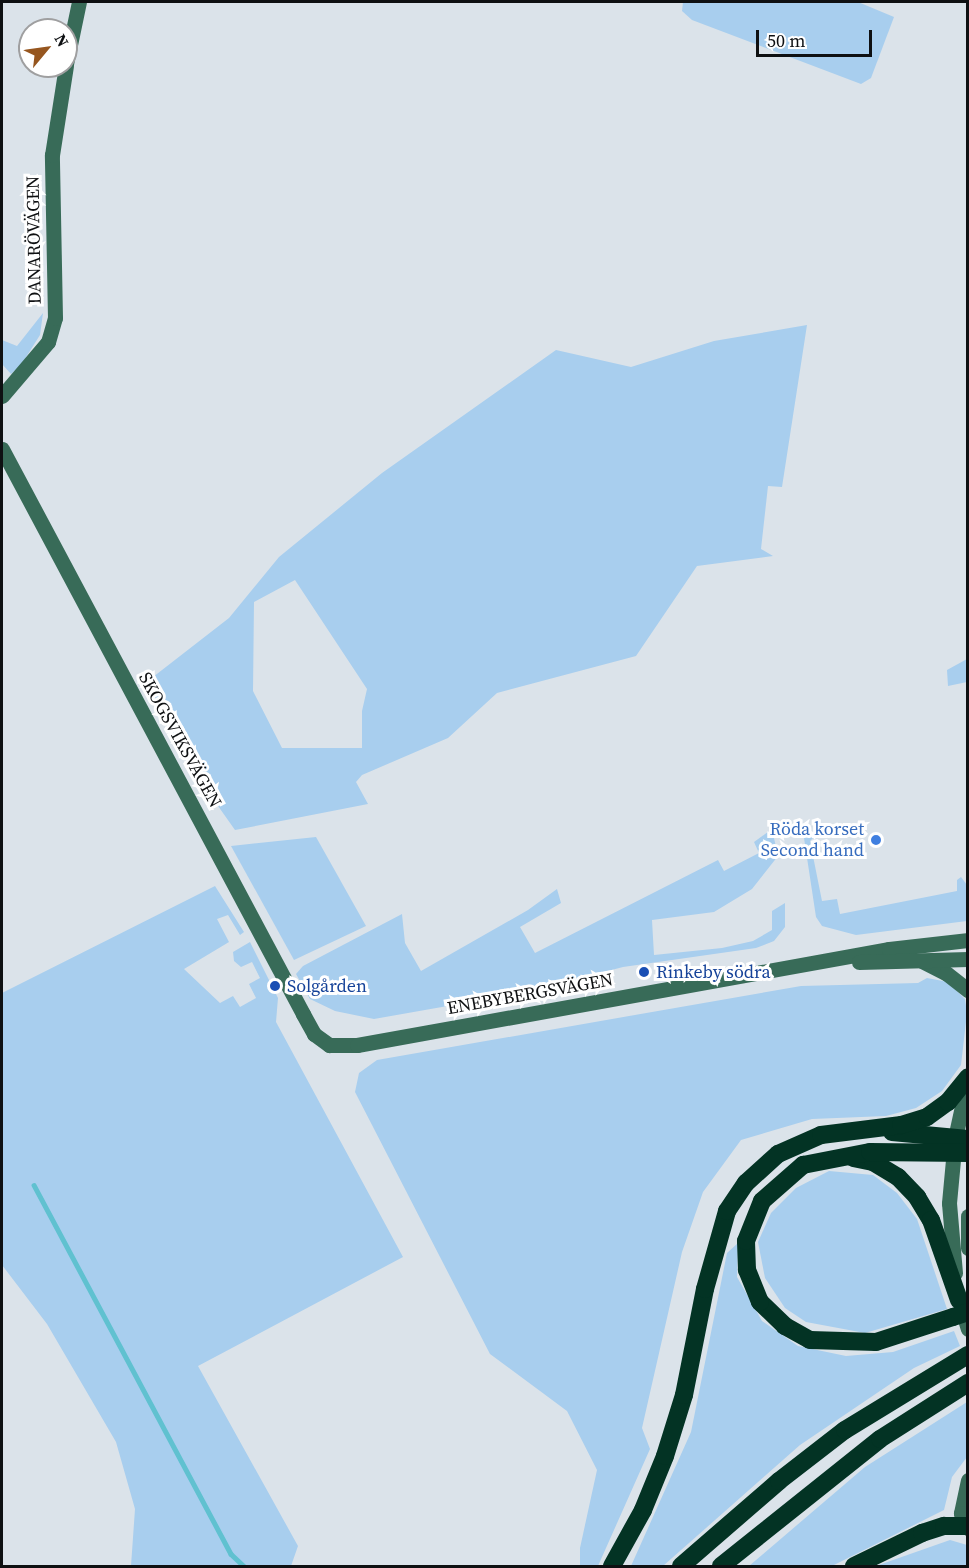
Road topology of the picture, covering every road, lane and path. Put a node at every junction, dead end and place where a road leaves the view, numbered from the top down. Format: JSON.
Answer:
{"nodes":[{"id":1,"x":79,"y":2,"type":"edge"},
{"id":2,"x":76,"y":18,"type":"edge"},
{"id":3,"x":64,"y":78,"type":"edge"},
{"id":4,"x":2,"y":396,"type":"edge"},
{"id":5,"x":2,"y":449,"type":"edge"},
{"id":6,"x":968,"y":940,"type":"edge"},
{"id":7,"x":968,"y":959,"type":"edge"},
{"id":8,"x":919,"y":960,"type":"junction"},
{"id":9,"x":808,"y":964,"type":"junction"},
{"id":10,"x":968,"y":990,"type":"edge"},
{"id":11,"x":329,"y":1045,"type":"joint"},
{"id":12,"x":968,"y":1078,"type":"edge"},
{"id":13,"x":866,"y":1130,"type":"junction"},
{"id":14,"x":961,"y":1146,"type":"edge"},
{"id":15,"x":833,"y":1156,"type":"junction"},
{"id":16,"x":968,"y":1216,"type":"edge"},
{"id":17,"x":968,"y":1248,"type":"edge"},
{"id":18,"x":960,"y":1310,"type":"edge"},
{"id":19,"x":968,"y":1329,"type":"edge"},
{"id":20,"x":966,"y":1356,"type":"edge"},
{"id":21,"x":968,"y":1383,"type":"edge"},
{"id":22,"x":968,"y":1480,"type":"edge"},
{"id":23,"x":967,"y":1527,"type":"edge"},
{"id":24,"x":612,"y":1566,"type":"edge"},
{"id":25,"x":681,"y":1566,"type":"edge"},
{"id":26,"x":721,"y":1566,"type":"edge"},
{"id":27,"x":854,"y":1566,"type":"edge"}],
"edges":[{"from":1,"to":2,"type":"street","name":"DANARÖVÄGEN"},
{"from":3,"to":4,"type":"street","name":"DANARÖVÄGEN"},
{"from":5,"to":11,"type":"street","name":"SKOGSVIKSVÄGEN"},
{"from":6,"to":9,"type":"street","name":"ENEBYBERGSVÄGEN"},
{"from":7,"to":8,"type":"street","name":"ENEBYBERGSVÄGEN"},
{"from":8,"to":9,"type":"street","name":"ENEBYBERGSVÄGEN"},
{"from":8,"to":10,"type":"street"},
{"from":9,"to":11,"type":"street","name":"ENEBYBERGSVÄGEN"},
{"from":12,"to":13,"type":"highway"},
{"from":12,"to":14,"type":"street"},
{"from":13,"to":14,"type":"highway"},
{"from":13,"to":24,"type":"highway"},
{"from":14,"to":15,"type":"highway"},
{"from":14,"to":18,"type":"street"},
{"from":15,"to":18,"type":"highway"},
{"from":15,"to":18,"type":"highway"},
{"from":16,"to":17,"type":"street"},
{"from":18,"to":19,"type":"street"},
{"from":20,"to":25,"type":"highway"},
{"from":21,"to":26,"type":"highway"},
{"from":22,"to":23,"type":"street"},
{"from":23,"to":27,"type":"highway"}]}
